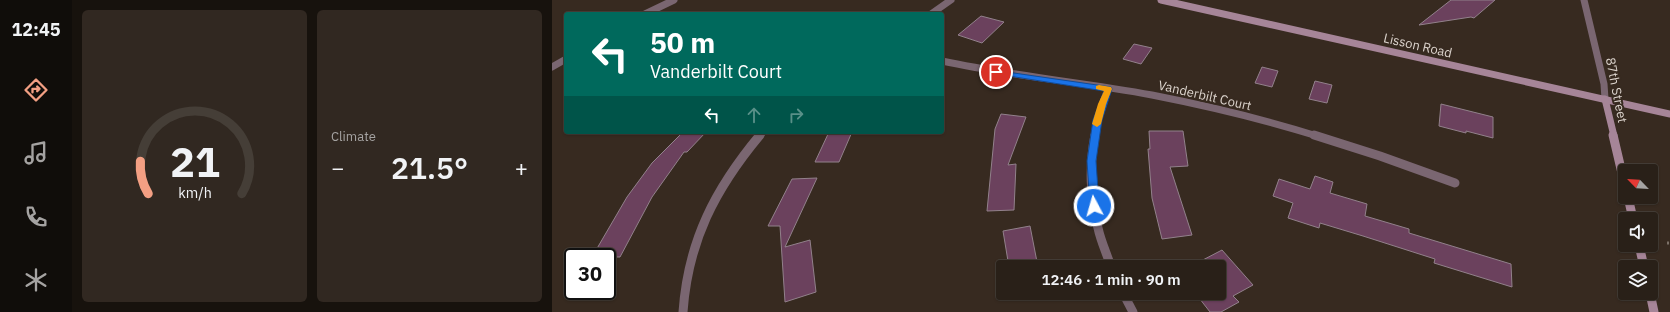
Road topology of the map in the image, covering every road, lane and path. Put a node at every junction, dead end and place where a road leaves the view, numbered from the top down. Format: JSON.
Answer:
{"nodes":[{"id":1,"x":674,"y":0,"type":"edge"},
{"id":2,"x":951,"y":0,"type":"edge"},
{"id":3,"x":1161,"y":0,"type":"edge"},
{"id":4,"x":1584,"y":0,"type":"edge"},
{"id":5,"x":649,"y":12,"type":"edge"},
{"id":6,"x":934,"y":12,"type":"edge"},
{"id":7,"x":564,"y":60,"type":"edge"},
{"id":8,"x":944,"y":61,"type":"edge"},
{"id":9,"x":552,"y":67,"type":"edge"},
{"id":10,"x":1108,"y":89,"type":"junction"},
{"id":11,"x":1605,"y":100,"type":"junction"},
{"id":12,"x":1670,"y":114,"type":"edge"},
{"id":13,"x":761,"y":134,"type":"edge"},
{"id":14,"x":1620,"y":164,"type":"edge"},
{"id":15,"x":1455,"y":183,"type":"dead end"},
{"id":16,"x":1109,"y":260,"type":"edge"},
{"id":17,"x":1127,"y":300,"type":"edge"},
{"id":18,"x":1651,"y":300,"type":"edge"},
{"id":19,"x":680,"y":311,"type":"edge"},
{"id":20,"x":1133,"y":312,"type":"edge"},
{"id":21,"x":1654,"y":312,"type":"edge"}],
"edges":[{"from":1,"to":5,"type":"street"},
{"from":2,"to":6,"type":"street"},
{"from":3,"to":11,"type":"street","name":"Lisson Road"},
{"from":4,"to":11,"type":"street","name":"87th Street"},
{"from":7,"to":9,"type":"street"},
{"from":8,"to":10,"type":"street","name":"Vanderbilt Court"},
{"from":10,"to":15,"type":"street","name":"Vanderbilt Court"},
{"from":10,"to":16,"type":"street"},
{"from":11,"to":12,"type":"street","name":"Lisson Road"},
{"from":11,"to":14,"type":"street","name":"87th Street"},
{"from":13,"to":19,"type":"street"},
{"from":17,"to":20,"type":"street"},
{"from":18,"to":21,"type":"street"}]}
